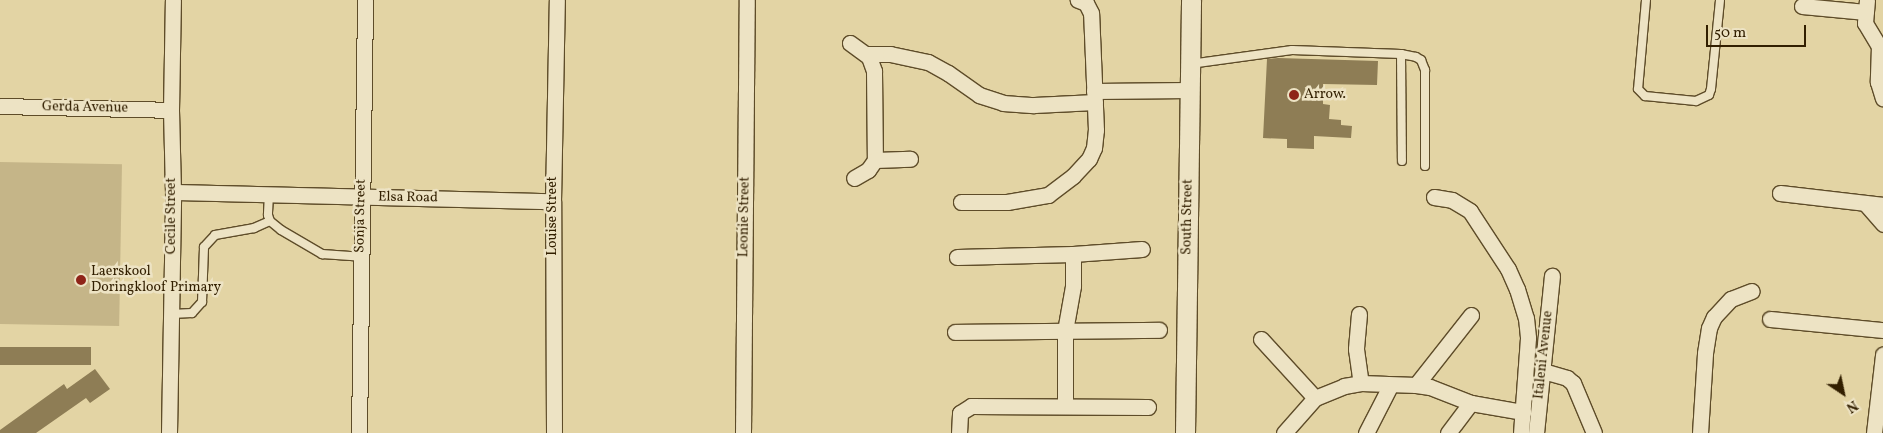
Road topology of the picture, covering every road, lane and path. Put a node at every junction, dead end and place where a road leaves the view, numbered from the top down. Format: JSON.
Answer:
{"nodes":[{"id":1,"x":173,"y":0,"type":"edge"},
{"id":2,"x":365,"y":0,"type":"edge"},
{"id":3,"x":557,"y":0,"type":"edge"},
{"id":4,"x":747,"y":0,"type":"edge"},
{"id":5,"x":1078,"y":0,"type":"edge"},
{"id":6,"x":1190,"y":0,"type":"edge"},
{"id":7,"x":1646,"y":0,"type":"edge"},
{"id":8,"x":1720,"y":0,"type":"edge"},
{"id":9,"x":1802,"y":6,"type":"dead end"},
{"id":10,"x":1866,"y":6,"type":"edge"},
{"id":11,"x":850,"y":43,"type":"dead end"},
{"id":12,"x":1881,"y":49,"type":"edge"},
{"id":13,"x":866,"y":54,"type":"junction"},
{"id":14,"x":1401,"y":54,"type":"junction"},
{"id":15,"x":1190,"y":64,"type":"junction"},
{"id":16,"x":1189,"y":90,"type":"junction"},
{"id":17,"x":1094,"y":97,"type":"junction"},
{"id":18,"x":1883,"y":98,"type":"edge"},
{"id":19,"x":0,"y":106,"type":"edge"},
{"id":20,"x":171,"y":110,"type":"junction"},
{"id":21,"x":910,"y":159,"type":"dead end"},
{"id":22,"x":875,"y":160,"type":"junction"},
{"id":23,"x":1402,"y":161,"type":"dead end"},
{"id":24,"x":1425,"y":166,"type":"dead end"},
{"id":25,"x":854,"y":178,"type":"dead end"},
{"id":26,"x":173,"y":192,"type":"junction"},
{"id":27,"x":1780,"y":193,"type":"dead end"},
{"id":28,"x":269,"y":194,"type":"junction"},
{"id":29,"x":362,"y":196,"type":"junction"},
{"id":30,"x":1434,"y":197,"type":"dead end"},
{"id":31,"x":553,"y":201,"type":"junction"},
{"id":32,"x":961,"y":202,"type":"dead end"},
{"id":33,"x":1865,"y":203,"type":"junction"},
{"id":34,"x":1883,"y":205,"type":"edge"},
{"id":35,"x":270,"y":221,"type":"junction"},
{"id":36,"x":1883,"y":224,"type":"edge"},
{"id":37,"x":1142,"y":249,"type":"dead end"},
{"id":38,"x":1073,"y":254,"type":"junction"},
{"id":39,"x":361,"y":257,"type":"junction"},
{"id":40,"x":957,"y":257,"type":"dead end"},
{"id":41,"x":1552,"y":276,"type":"dead end"},
{"id":42,"x":1752,"y":291,"type":"dead end"},
{"id":43,"x":171,"y":314,"type":"junction"},
{"id":44,"x":1359,"y":314,"type":"dead end"},
{"id":45,"x":1471,"y":316,"type":"dead end"},
{"id":46,"x":1770,"y":319,"type":"dead end"},
{"id":47,"x":1159,"y":330,"type":"dead end"},
{"id":48,"x":1883,"y":330,"type":"edge"},
{"id":49,"x":955,"y":332,"type":"dead end"},
{"id":50,"x":1065,"y":332,"type":"junction"},
{"id":51,"x":1261,"y":339,"type":"dead end"},
{"id":52,"x":1883,"y":355,"type":"edge"},
{"id":53,"x":1543,"y":370,"type":"junction"},
{"id":54,"x":1361,"y":383,"type":"junction"},
{"id":55,"x":1416,"y":385,"type":"junction"},
{"id":56,"x":1390,"y":386,"type":"junction"},
{"id":57,"x":1315,"y":398,"type":"junction"},
{"id":58,"x":1471,"y":403,"type":"junction"},
{"id":59,"x":1065,"y":406,"type":"junction"},
{"id":60,"x":1148,"y":407,"type":"dead end"},
{"id":61,"x":1523,"y":412,"type":"junction"},
{"id":62,"x":169,"y":433,"type":"edge"},
{"id":63,"x":359,"y":433,"type":"edge"},
{"id":64,"x":554,"y":433,"type":"edge"},
{"id":65,"x":743,"y":433,"type":"edge"},
{"id":66,"x":959,"y":433,"type":"edge"},
{"id":67,"x":1185,"y":433,"type":"edge"},
{"id":68,"x":1284,"y":433,"type":"edge"},
{"id":69,"x":1366,"y":433,"type":"edge"},
{"id":70,"x":1448,"y":433,"type":"edge"},
{"id":71,"x":1521,"y":433,"type":"edge"},
{"id":72,"x":1536,"y":433,"type":"edge"},
{"id":73,"x":1594,"y":433,"type":"edge"},
{"id":74,"x":1700,"y":433,"type":"edge"},
{"id":75,"x":1874,"y":433,"type":"edge"}],
"edges":[{"from":1,"to":20,"type":"street","name":"Cecile Street"},
{"from":2,"to":29,"type":"street","name":"Sonja Street"},
{"from":3,"to":31,"type":"street","name":"Louise Street"},
{"from":4,"to":65,"type":"street","name":"Leonie Street"},
{"from":5,"to":17,"type":"street"},
{"from":6,"to":15,"type":"street","name":"South Street"},
{"from":7,"to":8,"type":"lane"},
{"from":9,"to":10,"type":"street"},
{"from":10,"to":12,"type":"street"},
{"from":11,"to":13,"type":"street"},
{"from":12,"to":18,"type":"street"},
{"from":13,"to":17,"type":"street"},
{"from":13,"to":22,"type":"street"},
{"from":14,"to":15,"type":"lane"},
{"from":14,"to":23,"type":"lane"},
{"from":14,"to":24,"type":"lane"},
{"from":15,"to":16,"type":"street","name":"South Street"},
{"from":16,"to":17,"type":"street"},
{"from":16,"to":67,"type":"street","name":"South Street"},
{"from":17,"to":32,"type":"street"},
{"from":19,"to":20,"type":"street","name":"Gerda Avenue"},
{"from":20,"to":26,"type":"street","name":"Cecile Street"},
{"from":21,"to":22,"type":"street"},
{"from":22,"to":25,"type":"street"},
{"from":26,"to":28,"type":"street","name":"Elsa Road"},
{"from":26,"to":43,"type":"street","name":"Cecile Street"},
{"from":27,"to":33,"type":"street"},
{"from":28,"to":29,"type":"street","name":"Elsa Road"},
{"from":28,"to":35,"type":"lane"},
{"from":29,"to":31,"type":"street","name":"Elsa Road"},
{"from":29,"to":39,"type":"street","name":"Sonja Street"},
{"from":30,"to":61,"type":"street"},
{"from":31,"to":64,"type":"street","name":"Louise Street"},
{"from":33,"to":34,"type":"street"},
{"from":33,"to":36,"type":"street"},
{"from":35,"to":39,"type":"lane"},
{"from":35,"to":43,"type":"lane"},
{"from":37,"to":38,"type":"street"},
{"from":38,"to":40,"type":"street"},
{"from":38,"to":50,"type":"street"},
{"from":39,"to":63,"type":"street","name":"Sonja Street"},
{"from":41,"to":53,"type":"street","name":"Italeni Avenue"},
{"from":42,"to":74,"type":"street"},
{"from":43,"to":62,"type":"street","name":"Cecile Street"},
{"from":44,"to":54,"type":"street"},
{"from":45,"to":55,"type":"street"},
{"from":46,"to":48,"type":"street"},
{"from":47,"to":50,"type":"street"},
{"from":49,"to":50,"type":"street"},
{"from":50,"to":59,"type":"street"},
{"from":51,"to":57,"type":"street"},
{"from":52,"to":75,"type":"street"},
{"from":53,"to":72,"type":"street","name":"Italeni Avenue"},
{"from":53,"to":73,"type":"street"},
{"from":54,"to":56,"type":"street"},
{"from":54,"to":57,"type":"street"},
{"from":55,"to":56,"type":"street"},
{"from":55,"to":58,"type":"street"},
{"from":56,"to":69,"type":"street"},
{"from":57,"to":68,"type":"street"},
{"from":58,"to":61,"type":"street"},
{"from":58,"to":70,"type":"street"},
{"from":59,"to":60,"type":"street"},
{"from":59,"to":66,"type":"street"},
{"from":61,"to":71,"type":"street"}]}
